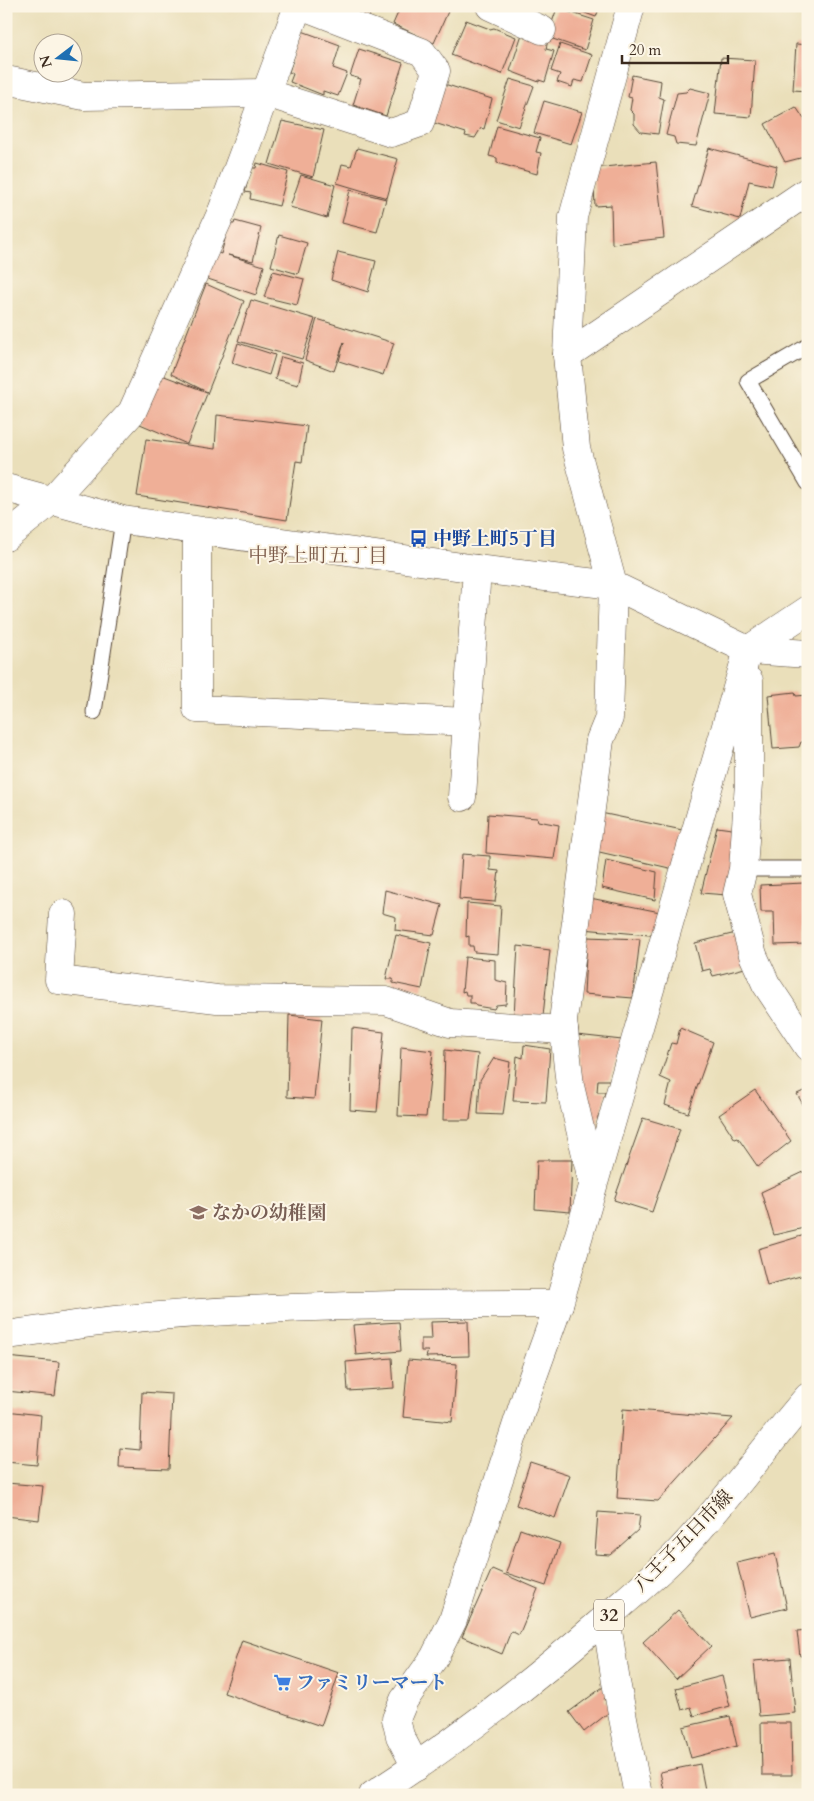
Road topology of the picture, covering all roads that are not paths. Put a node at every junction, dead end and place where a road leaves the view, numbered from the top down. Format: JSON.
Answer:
{"nodes":[{"id":1,"x":298,"y":6,"type":"edge"},
{"id":2,"x":303,"y":6,"type":"edge"},
{"id":3,"x":490,"y":6,"type":"edge"},
{"id":4,"x":631,"y":6,"type":"edge"},
{"id":5,"x":542,"y":30,"type":"dead end"},
{"id":6,"x":6,"y":80,"type":"edge"},
{"id":7,"x":266,"y":94,"type":"junction"},
{"id":8,"x":806,"y":197,"type":"edge"},
{"id":9,"x":808,"y":346,"type":"edge"},
{"id":10,"x":568,"y":355,"type":"junction"},
{"id":11,"x":808,"y":483,"type":"edge"},
{"id":12,"x":6,"y":488,"type":"edge"},
{"id":13,"x":51,"y":500,"type":"junction"},
{"id":14,"x":123,"y":520,"type":"junction"},
{"id":15,"x":197,"y":532,"type":"junction"},
{"id":16,"x":6,"y":537,"type":"edge"},
{"id":17,"x":477,"y":569,"type":"junction"},
{"id":18,"x":613,"y":585,"type":"junction"},
{"id":19,"x":808,"y":610,"type":"edge"},
{"id":20,"x":748,"y":650,"type":"junction"},
{"id":21,"x":808,"y":654,"type":"edge"},
{"id":22,"x":94,"y":712,"type":"dead end"},
{"id":23,"x":468,"y":722,"type":"junction"},
{"id":24,"x":462,"y":797,"type":"dead end"},
{"id":25,"x":743,"y":870,"type":"junction"},
{"id":26,"x":808,"y":870,"type":"edge"},
{"id":27,"x":63,"y":914,"type":"dead end"},
{"id":28,"x":564,"y":1030,"type":"junction"},
{"id":29,"x":808,"y":1047,"type":"edge"},
{"id":30,"x":594,"y":1187,"type":"junction"},
{"id":31,"x":559,"y":1304,"type":"junction"},
{"id":32,"x":6,"y":1335,"type":"edge"},
{"id":33,"x":808,"y":1397,"type":"edge"},
{"id":34,"x":606,"y":1618,"type":"junction"},
{"id":35,"x":416,"y":1767,"type":"junction"},
{"id":36,"x":373,"y":1795,"type":"edge"},
{"id":37,"x":638,"y":1795,"type":"edge"}],
"edges":[{"from":1,"to":7,"type":"street"},
{"from":2,"to":7,"type":"street"},
{"from":3,"to":5,"type":"street"},
{"from":4,"to":10,"type":"street"},
{"from":6,"to":7,"type":"street"},
{"from":7,"to":13,"type":"street"},
{"from":8,"to":10,"type":"street"},
{"from":9,"to":11,"type":"lane"},
{"from":10,"to":18,"type":"street"},
{"from":12,"to":13,"type":"street"},
{"from":13,"to":14,"type":"street"},
{"from":13,"to":16,"type":"street"},
{"from":14,"to":15,"type":"street"},
{"from":14,"to":22,"type":"lane"},
{"from":15,"to":17,"type":"street"},
{"from":15,"to":23,"type":"street"},
{"from":17,"to":18,"type":"street"},
{"from":17,"to":23,"type":"street"},
{"from":18,"to":20,"type":"street"},
{"from":18,"to":28,"type":"street"},
{"from":19,"to":20,"type":"street"},
{"from":20,"to":21,"type":"street"},
{"from":20,"to":25,"type":"street"},
{"from":20,"to":30,"type":"street"},
{"from":23,"to":24,"type":"street"},
{"from":25,"to":26,"type":"lane"},
{"from":25,"to":29,"type":"street"},
{"from":27,"to":28,"type":"street"},
{"from":28,"to":30,"type":"street"},
{"from":30,"to":31,"type":"street"},
{"from":31,"to":32,"type":"street"},
{"from":31,"to":35,"type":"street"},
{"from":33,"to":34,"type":"street","name":"八王子五日市線","number":"32"},
{"from":34,"to":35,"type":"street","name":"八王子五日市線","number":"32"},
{"from":34,"to":37,"type":"street"},
{"from":35,"to":36,"type":"street","name":"八王子五日市線","number":"32"}]}
